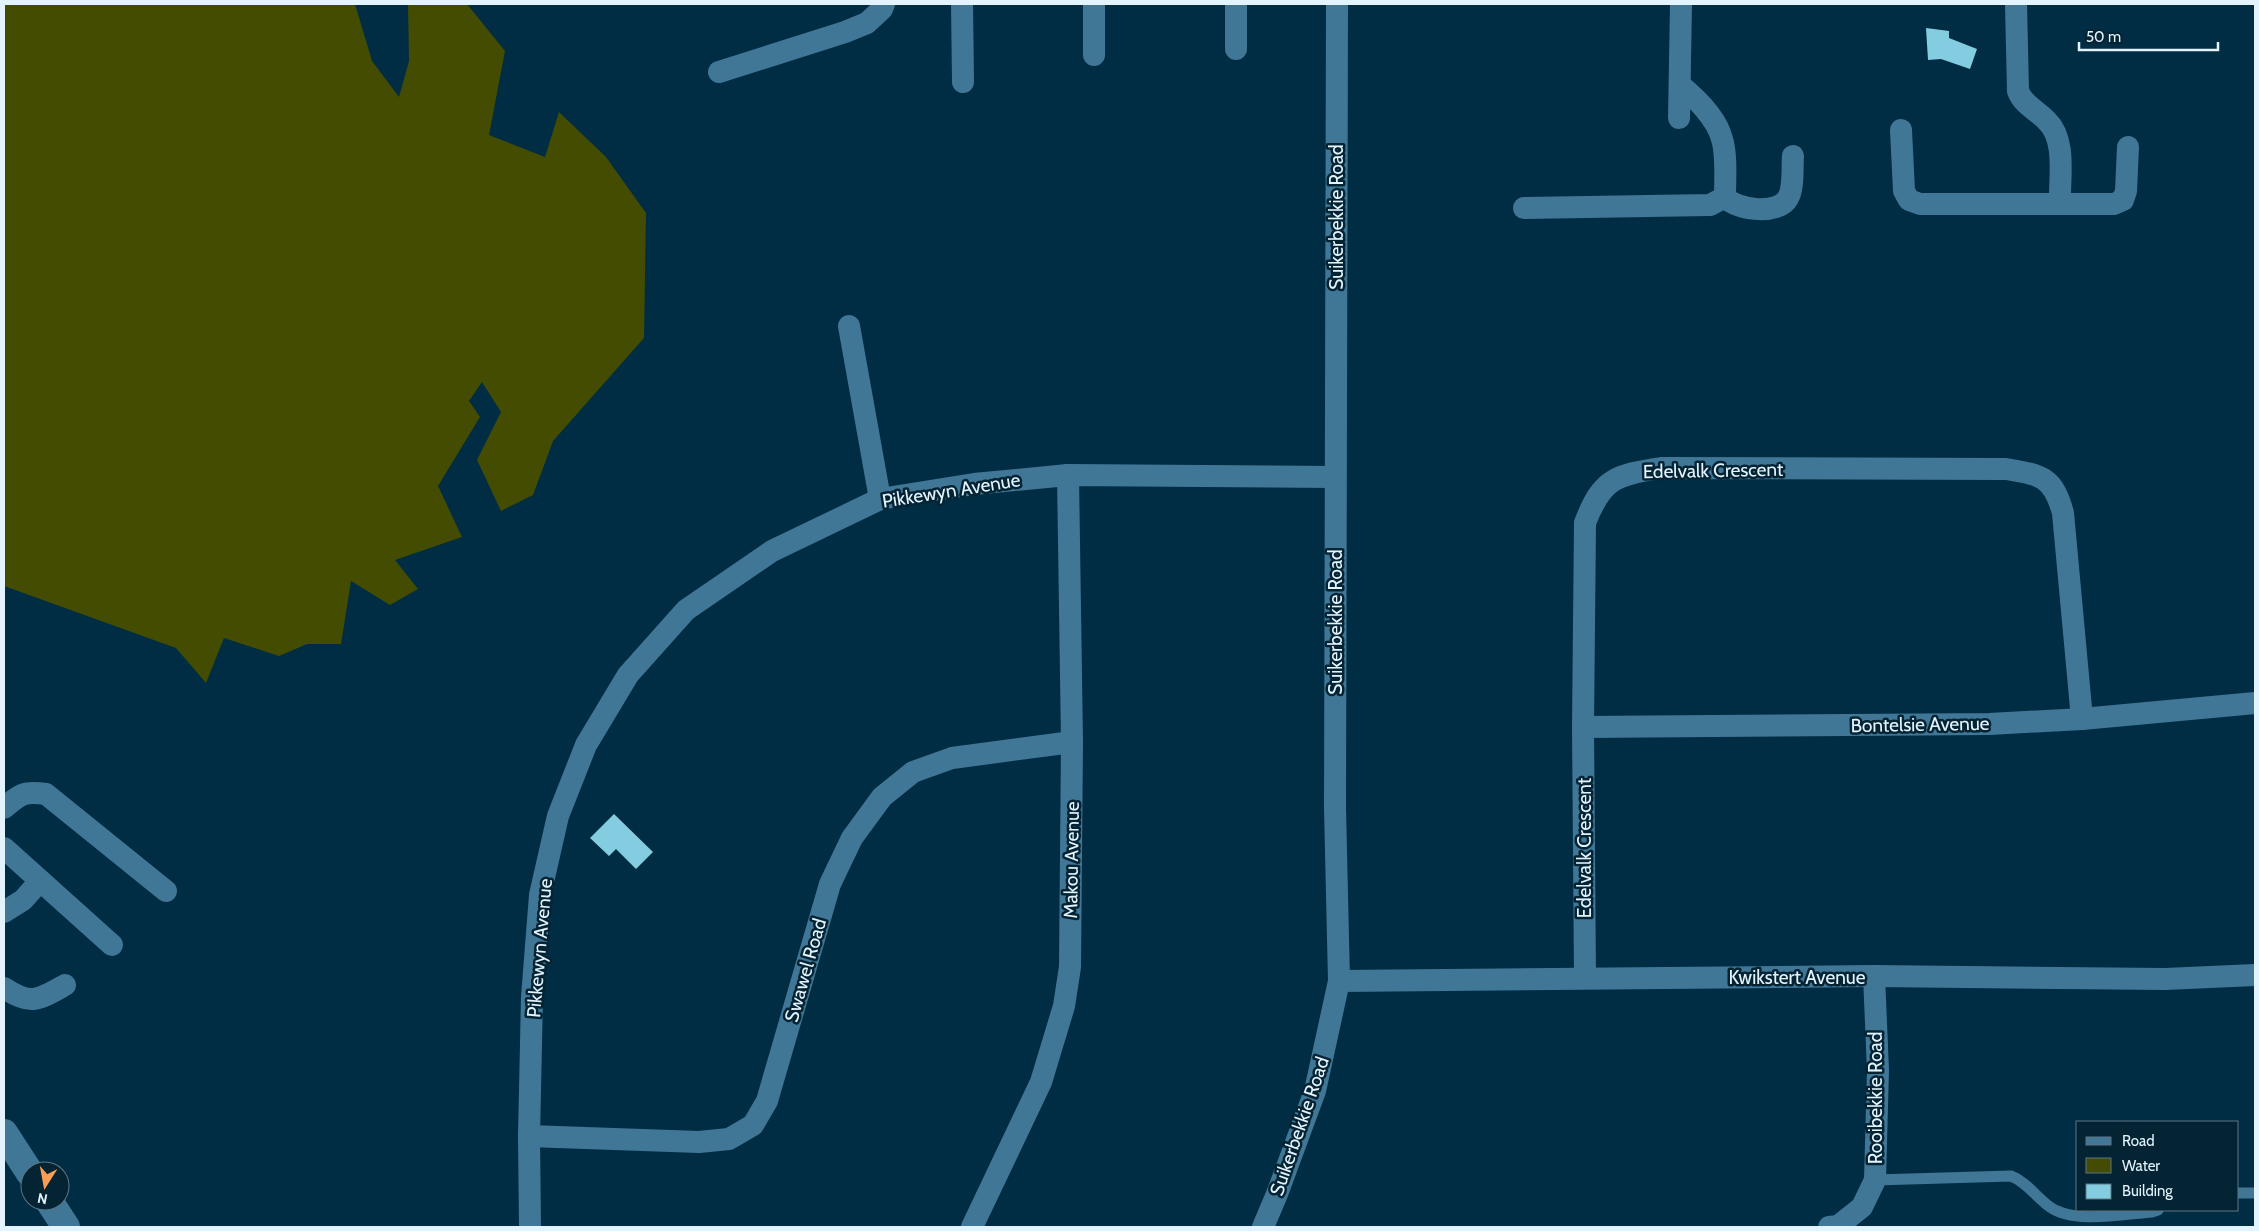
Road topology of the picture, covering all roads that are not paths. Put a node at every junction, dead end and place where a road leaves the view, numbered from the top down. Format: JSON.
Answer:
{"nodes":[{"id":1,"x":884,"y":4,"type":"edge"},
{"id":2,"x":962,"y":4,"type":"edge"},
{"id":3,"x":1094,"y":4,"type":"edge"},
{"id":4,"x":1236,"y":4,"type":"edge"},
{"id":5,"x":1337,"y":4,"type":"edge"},
{"id":6,"x":1681,"y":4,"type":"edge"},
{"id":7,"x":2016,"y":4,"type":"edge"},
{"id":8,"x":1236,"y":49,"type":"dead end"},
{"id":9,"x":1094,"y":55,"type":"dead end"},
{"id":10,"x":719,"y":72,"type":"dead end"},
{"id":11,"x":963,"y":82,"type":"dead end"},
{"id":12,"x":1680,"y":85,"type":"junction"},
{"id":13,"x":1679,"y":118,"type":"dead end"},
{"id":14,"x":1901,"y":130,"type":"dead end"},
{"id":15,"x":2128,"y":147,"type":"dead end"},
{"id":16,"x":1793,"y":156,"type":"dead end"},
{"id":17,"x":1726,"y":197,"type":"junction"},
{"id":18,"x":2060,"y":204,"type":"junction"},
{"id":19,"x":1524,"y":208,"type":"dead end"},
{"id":20,"x":848,"y":326,"type":"dead end"},
{"id":21,"x":1068,"y":474,"type":"junction"},
{"id":22,"x":1335,"y":476,"type":"junction"},
{"id":23,"x":880,"y":499,"type":"junction"},
{"id":24,"x":2255,"y":703,"type":"edge"},
{"id":25,"x":2082,"y":719,"type":"junction"},
{"id":26,"x":1583,"y":727,"type":"junction"},
{"id":27,"x":1072,"y":742,"type":"junction"},
{"id":28,"x":5,"y":805,"type":"edge"},
{"id":29,"x":4,"y":848,"type":"edge"},
{"id":30,"x":40,"y":881,"type":"junction"},
{"id":31,"x":166,"y":891,"type":"dead end"},
{"id":32,"x":4,"y":912,"type":"edge"},
{"id":33,"x":112,"y":945,"type":"dead end"},
{"id":34,"x":2255,"y":975,"type":"edge"},
{"id":35,"x":1874,"y":976,"type":"junction"},
{"id":36,"x":1585,"y":978,"type":"junction"},
{"id":37,"x":1339,"y":981,"type":"junction"},
{"id":38,"x":65,"y":985,"type":"dead end"},
{"id":39,"x":4,"y":988,"type":"edge"},
{"id":40,"x":4,"y":1133,"type":"edge"},
{"id":41,"x":529,"y":1136,"type":"junction"},
{"id":42,"x":22,"y":1161,"type":"edge"},
{"id":43,"x":1875,"y":1180,"type":"junction"},
{"id":44,"x":2239,"y":1193,"type":"edge"},
{"id":45,"x":2255,"y":1193,"type":"edge"},
{"id":46,"x":56,"y":1211,"type":"edge"},
{"id":47,"x":2155,"y":1211,"type":"edge"},
{"id":48,"x":66,"y":1227,"type":"edge"},
{"id":49,"x":530,"y":1227,"type":"edge"},
{"id":50,"x":972,"y":1227,"type":"edge"},
{"id":51,"x":1263,"y":1227,"type":"edge"},
{"id":52,"x":1829,"y":1227,"type":"edge"}],
"edges":[{"from":1,"to":10,"type":"street"},
{"from":2,"to":11,"type":"street"},
{"from":3,"to":9,"type":"street"},
{"from":4,"to":8,"type":"street"},
{"from":5,"to":22,"type":"street","name":"Suikerbekkie Road"},
{"from":6,"to":12,"type":"street"},
{"from":7,"to":18,"type":"street"},
{"from":12,"to":13,"type":"street"},
{"from":12,"to":17,"type":"street"},
{"from":14,"to":18,"type":"street"},
{"from":15,"to":18,"type":"street"},
{"from":16,"to":17,"type":"street"},
{"from":17,"to":19,"type":"street"},
{"from":20,"to":23,"type":"street"},
{"from":21,"to":22,"type":"street","name":"Pikkewyn Avenue"},
{"from":21,"to":23,"type":"street","name":"Pikkewyn Avenue"},
{"from":21,"to":27,"type":"street","name":"Makou Avenue"},
{"from":22,"to":37,"type":"street","name":"Suikerbekkie Road"},
{"from":23,"to":41,"type":"street","name":"Pikkewyn Avenue"},
{"from":24,"to":25,"type":"street","name":"Bontelsie Avenue"},
{"from":25,"to":26,"type":"street","name":"Bontelsie Avenue"},
{"from":25,"to":26,"type":"street","name":"Edelvalk Crescent"},
{"from":26,"to":36,"type":"street","name":"Edelvalk Crescent"},
{"from":27,"to":41,"type":"street","name":"Swawel Road"},
{"from":27,"to":50,"type":"street","name":"Makou Avenue"},
{"from":28,"to":31,"type":"street"},
{"from":29,"to":30,"type":"street"},
{"from":30,"to":32,"type":"street"},
{"from":30,"to":33,"type":"street"},
{"from":34,"to":35,"type":"street","name":"Kwikstert Avenue"},
{"from":35,"to":36,"type":"street","name":"Kwikstert Avenue"},
{"from":35,"to":43,"type":"street","name":"Rooibekkie Road"},
{"from":36,"to":37,"type":"street","name":"Kwikstert Avenue"},
{"from":37,"to":51,"type":"street","name":"Suikerbekkie Road"},
{"from":38,"to":39,"type":"street"},
{"from":40,"to":42,"type":"street"},
{"from":41,"to":49,"type":"street","name":"Pikkewyn Avenue"},
{"from":43,"to":47,"type":"lane"},
{"from":43,"to":52,"type":"street","name":"Rooibekkie Road"},
{"from":44,"to":45,"type":"lane"},
{"from":46,"to":48,"type":"street"}]}
